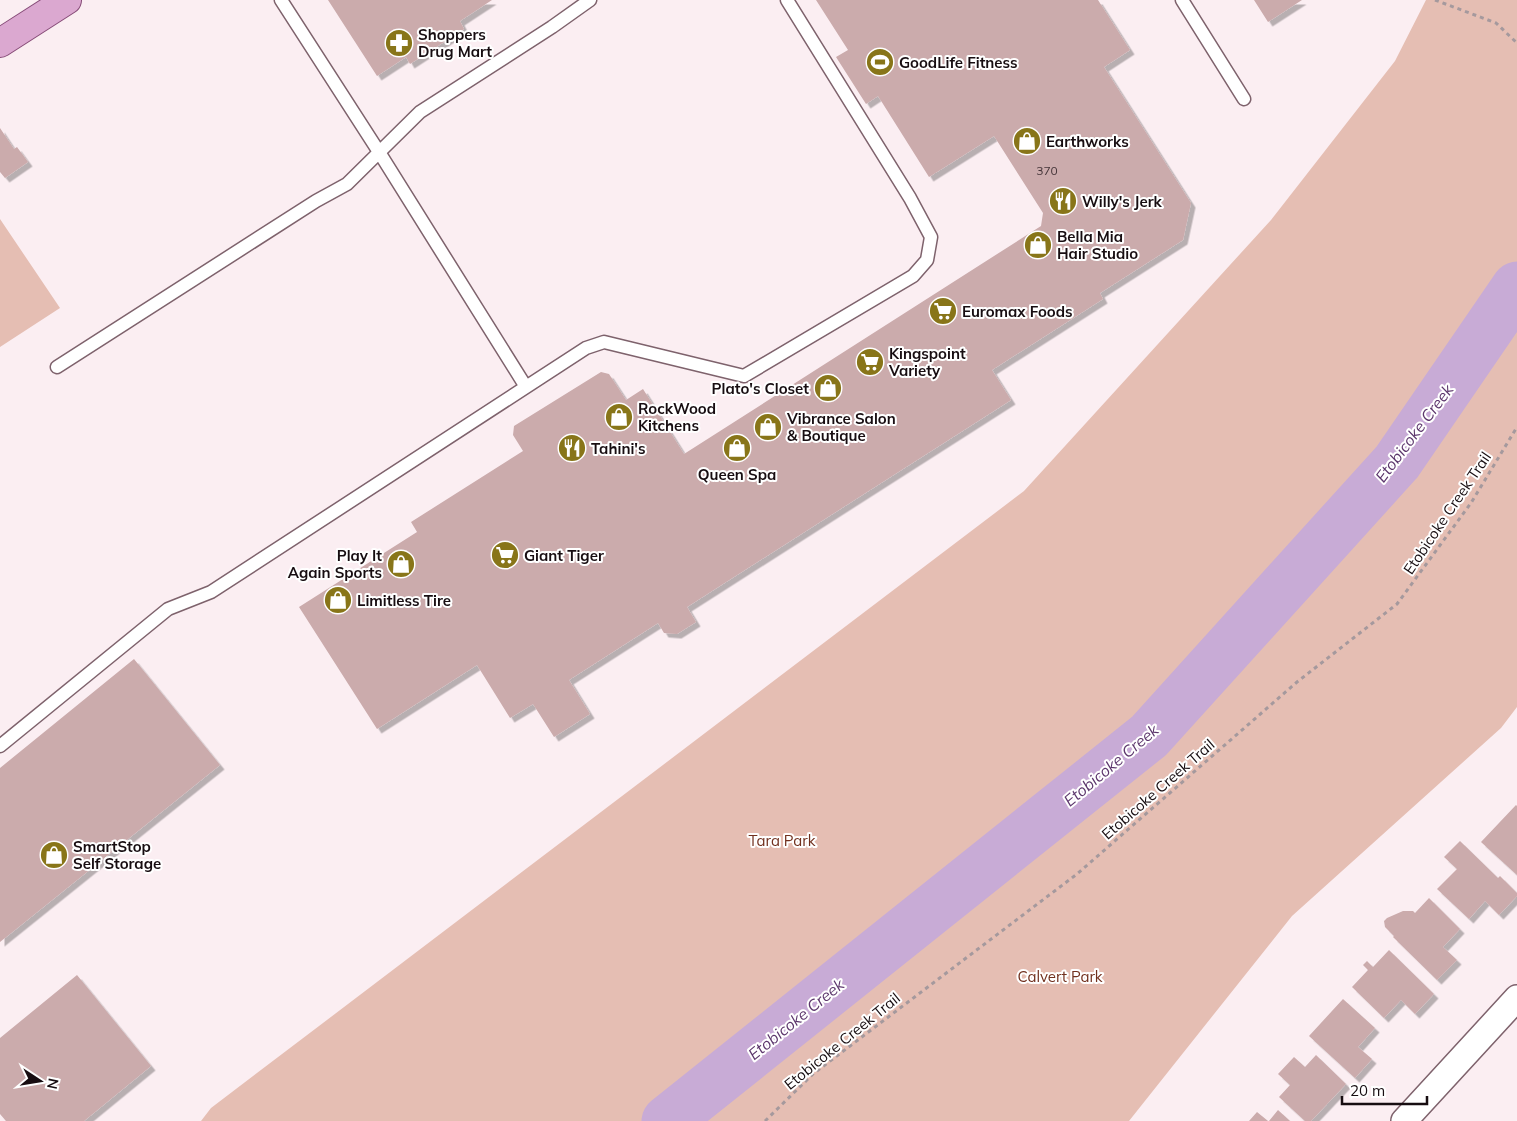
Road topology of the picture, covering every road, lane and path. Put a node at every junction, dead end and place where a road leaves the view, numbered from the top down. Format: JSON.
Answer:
{"nodes":[{"id":1,"x":67,"y":0,"type":"edge"},
{"id":2,"x":281,"y":0,"type":"edge"},
{"id":3,"x":590,"y":0,"type":"edge"},
{"id":4,"x":787,"y":0,"type":"edge"},
{"id":5,"x":1182,"y":0,"type":"edge"},
{"id":6,"x":1435,"y":0,"type":"edge"},
{"id":7,"x":2,"y":38,"type":"edge"},
{"id":8,"x":1517,"y":43,"type":"edge"},
{"id":9,"x":1244,"y":99,"type":"dead end"},
{"id":10,"x":379,"y":152,"type":"junction"},
{"id":11,"x":57,"y":367,"type":"dead end"},
{"id":12,"x":526,"y":387,"type":"junction"},
{"id":13,"x":1517,"y":428,"type":"edge"},
{"id":14,"x":0,"y":746,"type":"edge"},
{"id":15,"x":1517,"y":998,"type":"edge"},
{"id":16,"x":765,"y":1121,"type":"edge"},
{"id":17,"x":1404,"y":1121,"type":"edge"}],
"edges":[{"from":1,"to":7,"type":"main road"},
{"from":2,"to":10,"type":"lane"},
{"from":3,"to":10,"type":"lane"},
{"from":4,"to":12,"type":"lane"},
{"from":5,"to":9,"type":"lane"},
{"from":6,"to":8,"type":"path"},
{"from":10,"to":11,"type":"lane"},
{"from":10,"to":12,"type":"lane"},
{"from":12,"to":14,"type":"lane"},
{"from":13,"to":16,"type":"path","name":"Etobicoke Creek Trail"},
{"from":15,"to":17,"type":"street"}]}
